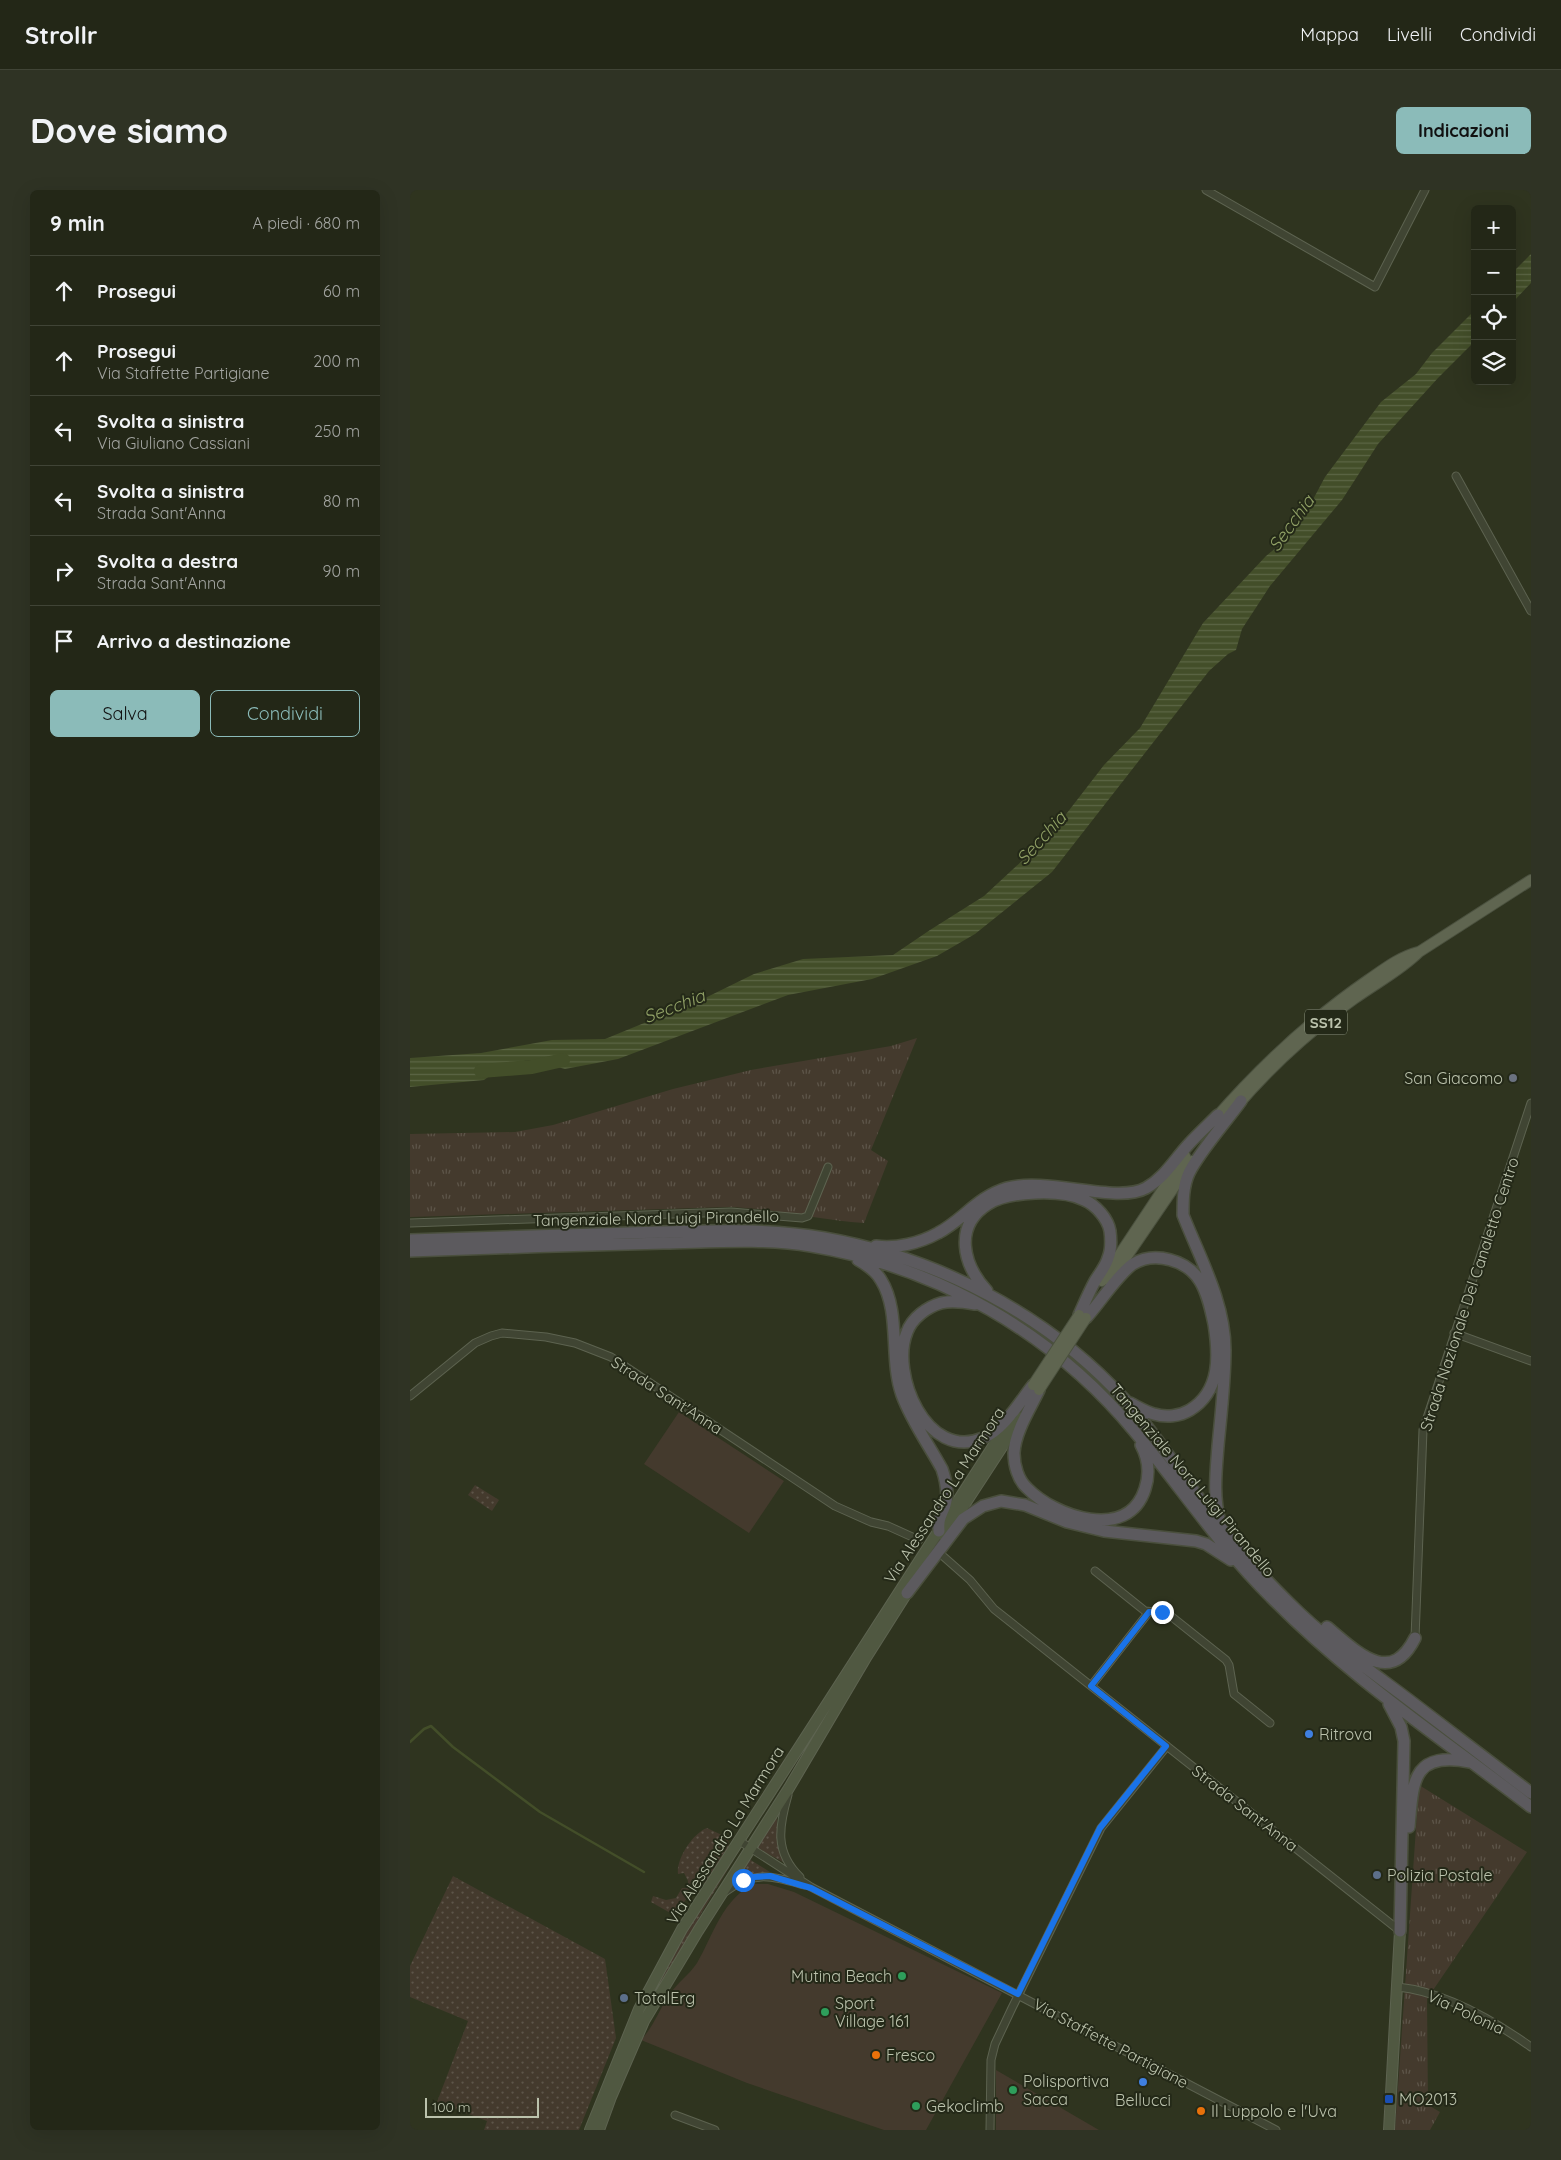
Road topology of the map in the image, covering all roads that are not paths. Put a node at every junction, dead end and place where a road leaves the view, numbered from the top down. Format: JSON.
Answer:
{"nodes":[{"id":1,"x":1206,"y":190,"type":"edge"},
{"id":2,"x":1425,"y":190,"type":"edge"},
{"id":3,"x":1456,"y":476,"type":"dead end"},
{"id":4,"x":1531,"y":611,"type":"edge"},
{"id":5,"x":1531,"y":880,"type":"edge"},
{"id":6,"x":1419,"y":952,"type":"junction"},
{"id":7,"x":1241,"y":1101,"type":"junction"},
{"id":8,"x":1531,"y":1103,"type":"edge"},
{"id":9,"x":1218,"y":1115,"type":"junction"},
{"id":10,"x":828,"y":1168,"type":"dead end"},
{"id":11,"x":410,"y":1223,"type":"edge"},
{"id":12,"x":410,"y":1240,"type":"edge"},
{"id":13,"x":848,"y":1248,"type":"junction"},
{"id":14,"x":410,"y":1251,"type":"edge"},
{"id":15,"x":991,"y":1296,"type":"junction"},
{"id":16,"x":982,"y":1305,"type":"junction"},
{"id":17,"x":1082,"y":1317,"type":"junction"},
{"id":18,"x":1454,"y":1333,"type":"junction"},
{"id":19,"x":1531,"y":1361,"type":"edge"},
{"id":20,"x":1036,"y":1388,"type":"junction"},
{"id":21,"x":410,"y":1396,"type":"edge"},
{"id":22,"x":1126,"y":1400,"type":"junction"},
{"id":23,"x":1135,"y":1432,"type":"junction"},
{"id":24,"x":1223,"y":1530,"type":"junction"},
{"id":25,"x":939,"y":1531,"type":"junction"},
{"id":26,"x":918,"y":1540,"type":"dead end"},
{"id":27,"x":944,"y":1557,"type":"dead end"},
{"id":28,"x":1239,"y":1565,"type":"junction"},
{"id":29,"x":1096,"y":1571,"type":"dead end"},
{"id":30,"x":907,"y":1593,"type":"junction"},
{"id":31,"x":1149,"y":1612,"type":"junction"},
{"id":32,"x":1313,"y":1625,"type":"junction"},
{"id":33,"x":1415,"y":1638,"type":"joint"},
{"id":34,"x":1091,"y":1686,"type":"junction"},
{"id":35,"x":1383,"y":1694,"type":"junction"},
{"id":36,"x":1270,"y":1723,"type":"dead end"},
{"id":37,"x":1166,"y":1746,"type":"junction"},
{"id":38,"x":1473,"y":1763,"type":"junction"},
{"id":39,"x":790,"y":1788,"type":"junction"},
{"id":40,"x":1531,"y":1794,"type":"edge"},
{"id":41,"x":1531,"y":1807,"type":"edge"},
{"id":42,"x":738,"y":1840,"type":"junction"},
{"id":43,"x":750,"y":1848,"type":"junction"},
{"id":44,"x":811,"y":1888,"type":"junction"},
{"id":45,"x":722,"y":1894,"type":"junction"},
{"id":46,"x":1400,"y":1931,"type":"junction"},
{"id":47,"x":1398,"y":1987,"type":"junction"},
{"id":48,"x":1018,"y":1994,"type":"junction"},
{"id":49,"x":1531,"y":2047,"type":"edge"},
{"id":50,"x":675,"y":2115,"type":"dead end"},
{"id":51,"x":590,"y":2130,"type":"edge"},
{"id":52,"x":599,"y":2130,"type":"edge"},
{"id":53,"x":716,"y":2130,"type":"edge"},
{"id":54,"x":990,"y":2130,"type":"edge"},
{"id":55,"x":1276,"y":2130,"type":"edge"},
{"id":56,"x":1389,"y":2130,"type":"edge"}],
"edges":[{"from":1,"to":2,"type":"street"},
{"from":3,"to":4,"type":"street"},
{"from":5,"to":6,"type":"main road","name":"Via Alessandro La Marmora","number":"SS12"},
{"from":6,"to":7,"type":"main road","name":"Via Alessandro La Marmora","number":"SS12"},
{"from":6,"to":9,"type":"main road","name":"Via Alessandro La Marmora"},
{"from":7,"to":17,"type":"main road","name":"Via Alessandro La Marmora"},
{"from":7,"to":24,"type":"highway"},
{"from":8,"to":18,"type":"street","name":"Strada Nazionale Del Canaletto Centro"},
{"from":9,"to":13,"type":"highway"},
{"from":9,"to":17,"type":"main road","name":"Via Alessandro La Marmora"},
{"from":10,"to":11,"type":"street"},
{"from":12,"to":13,"type":"highway","name":"Tangenziale Nord Luigi Pirandello"},
{"from":13,"to":14,"type":"highway","name":"Tangenziale Nord Luigi Pirandello"},
{"from":13,"to":15,"type":"highway","name":"Tangenziale Nord Luigi Pirandello"},
{"from":13,"to":16,"type":"highway","name":"Tangenziale Nord Luigi Pirandello"},
{"from":13,"to":25,"type":"highway"},
{"from":15,"to":17,"type":"highway"},
{"from":15,"to":22,"type":"highway","name":"Tangenziale Nord Luigi Pirandello"},
{"from":16,"to":20,"type":"highway"},
{"from":16,"to":23,"type":"highway","name":"Tangenziale Nord Luigi Pirandello"},
{"from":17,"to":20,"type":"main road","name":"Via Alessandro La Marmora","bridge":true},
{"from":17,"to":22,"type":"highway"},
{"from":18,"to":19,"type":"street"},
{"from":18,"to":33,"type":"street","name":"Strada Nazionale Del Canaletto Centro"},
{"from":20,"to":23,"type":"highway"},
{"from":20,"to":25,"type":"main road","name":"Via Alessandro La Marmora"},
{"from":20,"to":30,"type":"main road","name":"Via Alessandro La Marmora"},
{"from":21,"to":26,"type":"street","name":"Strada Sant'Anna"},
{"from":22,"to":24,"type":"highway","name":"Tangenziale Nord Luigi Pirandello"},
{"from":23,"to":28,"type":"highway","name":"Tangenziale Nord Luigi Pirandello"},
{"from":24,"to":32,"type":"highway","name":"Tangenziale Nord Luigi Pirandello"},
{"from":25,"to":42,"type":"main road","name":"Via Alessandro La Marmora"},
{"from":27,"to":34,"type":"street","name":"Strada Sant'Anna"},
{"from":28,"to":30,"type":"highway"},
{"from":28,"to":35,"type":"highway","name":"Tangenziale Nord Luigi Pirandello"},
{"from":29,"to":31,"type":"street"},
{"from":30,"to":39,"type":"main road","name":"Via Alessandro La Marmora"},
{"from":31,"to":34,"type":"street"},
{"from":31,"to":36,"type":"street"},
{"from":32,"to":33,"type":"highway"},
{"from":32,"to":40,"type":"highway","name":"Tangenziale Nord Luigi Pirandello"},
{"from":34,"to":37,"type":"street","name":"Strada Sant'Anna"},
{"from":35,"to":38,"type":"highway","name":"Tangenziale Nord Luigi Pirandello"},
{"from":35,"to":46,"type":"highway"},
{"from":37,"to":46,"type":"street","name":"Strada Sant'Anna"},
{"from":37,"to":48,"type":"street"},
{"from":38,"to":41,"type":"highway","name":"Tangenziale Nord Luigi Pirandello"},
{"from":38,"to":46,"type":"highway"},
{"from":39,"to":43,"type":"main road","name":"Via Alessandro La Marmora"},
{"from":39,"to":44,"type":"street","name":"Via Staffette Partigiane"},
{"from":42,"to":43,"type":"street","name":"Via Staffette Partigiane"},
{"from":42,"to":51,"type":"main road","name":"Via Alessandro La Marmora"},
{"from":43,"to":44,"type":"street","name":"Via Staffette Partigiane"},
{"from":43,"to":45,"type":"main road","name":"Via Alessandro La Marmora"},
{"from":44,"to":45,"type":"street"},
{"from":44,"to":48,"type":"street","name":"Via Staffette Partigiane"},
{"from":45,"to":52,"type":"main road","name":"Via Alessandro La Marmora"},
{"from":46,"to":47,"type":"main road"},
{"from":47,"to":49,"type":"street","name":"Via Polonia"},
{"from":47,"to":56,"type":"main road"},
{"from":48,"to":54,"type":"street"},
{"from":48,"to":55,"type":"street","name":"Via Staffette Partigiane"},
{"from":50,"to":53,"type":"street"}]}
